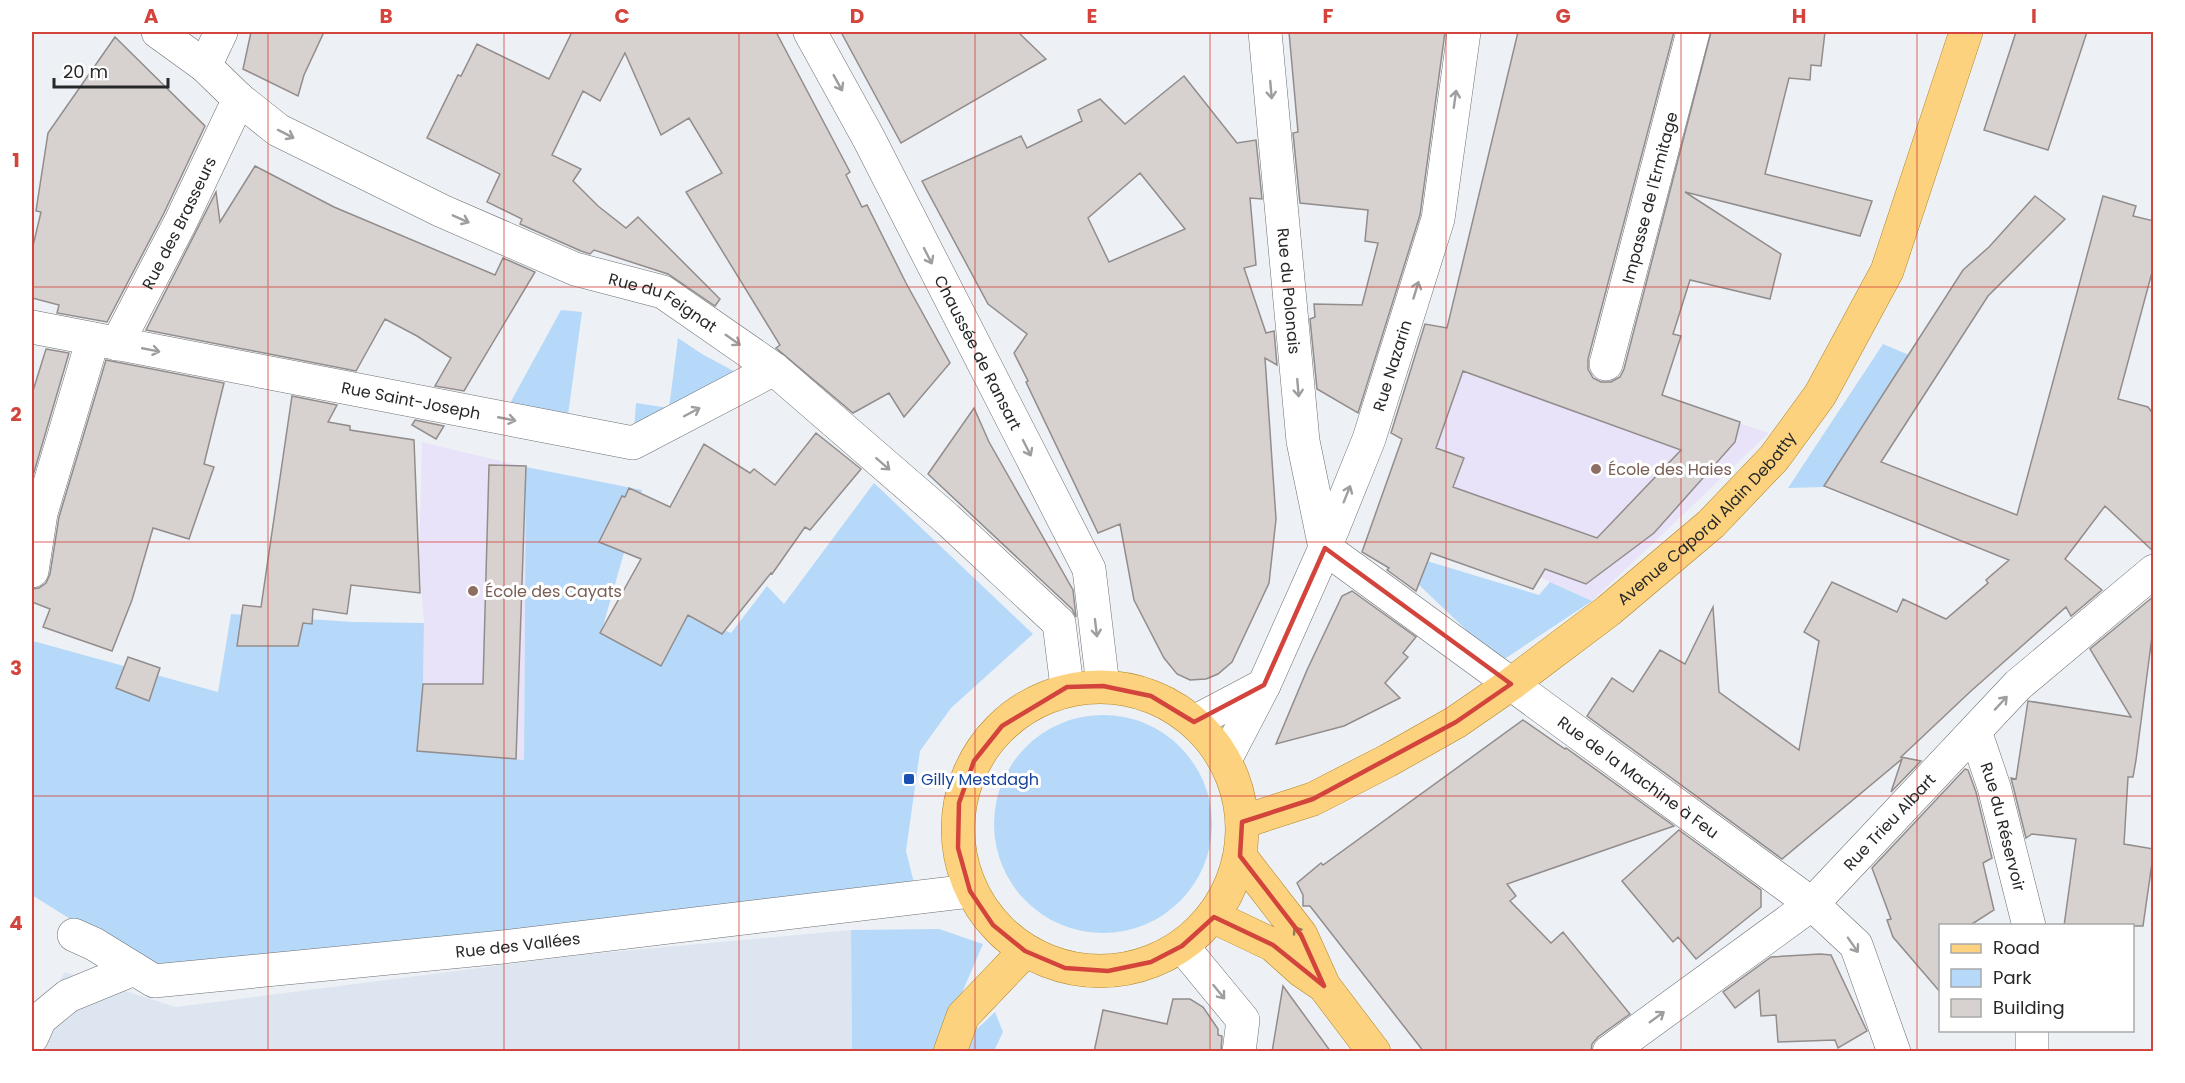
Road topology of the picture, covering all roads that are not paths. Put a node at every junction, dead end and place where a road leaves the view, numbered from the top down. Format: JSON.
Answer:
{"nodes":[{"id":1,"x":158,"y":32,"type":"edge"},
{"id":2,"x":221,"y":32,"type":"edge"},
{"id":3,"x":810,"y":32,"type":"edge"},
{"id":4,"x":1265,"y":32,"type":"edge"},
{"id":5,"x":1464,"y":32,"type":"edge"},
{"id":6,"x":1693,"y":32,"type":"edge"},
{"id":7,"x":1966,"y":32,"type":"edge"},
{"id":8,"x":205,"y":66,"type":"junction"},
{"id":9,"x":239,"y":99,"type":"junction"},
{"id":10,"x":32,"y":327,"type":"edge"},
{"id":11,"x":105,"y":341,"type":"junction"},
{"id":12,"x":1606,"y":364,"type":"dead end"},
{"id":13,"x":774,"y":369,"type":"junction"},
{"id":14,"x":1325,"y":548,"type":"junction"},
{"id":15,"x":32,"y":571,"type":"edge"},
{"id":16,"x":2154,"y":571,"type":"edge"},
{"id":17,"x":1511,"y":684,"type":"junction"},
{"id":18,"x":1264,"y":685,"type":"junction"},
{"id":19,"x":1103,"y":686,"type":"junction"},
{"id":20,"x":1067,"y":687,"type":"junction"},
{"id":21,"x":1194,"y":722,"type":"junction"},
{"id":22,"x":1975,"y":731,"type":"junction"},
{"id":23,"x":1225,"y":760,"type":"junction"},
{"id":24,"x":1242,"y":822,"type":"junction"},
{"id":25,"x":1240,"y":856,"type":"junction"},
{"id":26,"x":970,"y":891,"type":"junction"},
{"id":27,"x":1812,"y":904,"type":"junction"},
{"id":28,"x":1214,"y":917,"type":"junction"},
{"id":29,"x":2029,"y":924,"type":"edge"},
{"id":30,"x":74,"y":935,"type":"dead end"},
{"id":31,"x":1182,"y":946,"type":"junction"},
{"id":32,"x":1025,"y":951,"type":"junction"},
{"id":33,"x":134,"y":969,"type":"junction"},
{"id":34,"x":1324,"y":986,"type":"junction"},
{"id":35,"x":2032,"y":1032,"type":"edge"},
{"id":36,"x":32,"y":1037,"type":"edge"},
{"id":37,"x":950,"y":1052,"type":"edge"},
{"id":38,"x":1239,"y":1052,"type":"edge"},
{"id":39,"x":1374,"y":1052,"type":"edge"},
{"id":40,"x":1609,"y":1052,"type":"edge"},
{"id":41,"x":1894,"y":1052,"type":"edge"},
{"id":42,"x":2032,"y":1052,"type":"edge"}],
"edges":[{"from":1,"to":8,"type":"street","name":"Rue du Feignat"},
{"from":2,"to":8,"type":"street"},
{"from":3,"to":19,"type":"street","name":"Chaussée de Ransart","one_way":true},
{"from":4,"to":14,"type":"street","name":"Rue du Polonais","one_way":true},
{"from":14,"to":5,"type":"street","name":"Rue Nazarin","one_way":true},
{"from":6,"to":12,"type":"street","name":"Impasse de l'Ermitage"},
{"from":7,"to":17,"type":"main road","name":"Avenue Caporal Alain Debatty"},
{"from":8,"to":9,"type":"street","name":"Rue du Feignat"},
{"from":9,"to":11,"type":"street","name":"Rue des Brasseurs"},
{"from":9,"to":13,"type":"street","name":"Rue du Feignat","one_way":true},
{"from":10,"to":11,"type":"street","name":"Rue Saint-Joseph"},
{"from":11,"to":13,"type":"street","name":"Rue Saint-Joseph","one_way":true},
{"from":11,"to":15,"type":"street","name":"Rue des Brasseurs"},
{"from":13,"to":20,"type":"street","name":"Rue du Feignat","one_way":true},
{"from":14,"to":17,"type":"street","name":"Rue de la Machine à Feu"},
{"from":14,"to":18,"type":"street","name":"Rue Nazarin"},
{"from":22,"to":16,"type":"street","name":"Rue Trieu Albart","one_way":true},
{"from":17,"to":24,"type":"main road","name":"Avenue Caporal Alain Debatty"},
{"from":17,"to":27,"type":"street","name":"Rue de la Machine à Feu"},
{"from":18,"to":21,"type":"street"},
{"from":18,"to":23,"type":"street","name":"Rue Nazarin"},
{"from":19,"to":20,"type":"main road"},
{"from":19,"to":21,"type":"main road"},
{"from":20,"to":26,"type":"main road"},
{"from":21,"to":23,"type":"main road"},
{"from":22,"to":27,"type":"street","name":"Rue Trieu Albart"},
{"from":22,"to":29,"type":"street","name":"Rue du Réservoir"},
{"from":23,"to":24,"type":"main road"},
{"from":24,"to":25,"type":"main road"},
{"from":25,"to":28,"type":"main road"},
{"from":34,"to":25,"type":"main road","one_way":true},
{"from":26,"to":32,"type":"main road"},
{"from":26,"to":33,"type":"street","name":"Rue des Vallées"},
{"from":40,"to":27,"type":"street","name":"Rue Trieu Albart","one_way":true},
{"from":27,"to":41,"type":"street","name":"Rue de la Machine à Feu","one_way":true},
{"from":28,"to":31,"type":"main road"},
{"from":28,"to":34,"type":"main road"},
{"from":30,"to":33,"type":"street","name":"Rue des Vallées"},
{"from":31,"to":32,"type":"main road"},
{"from":31,"to":38,"type":"street","one_way":true},
{"from":32,"to":37,"type":"main road"},
{"from":33,"to":36,"type":"street"},
{"from":34,"to":39,"type":"main road"},
{"from":35,"to":42,"type":"street"}]}
